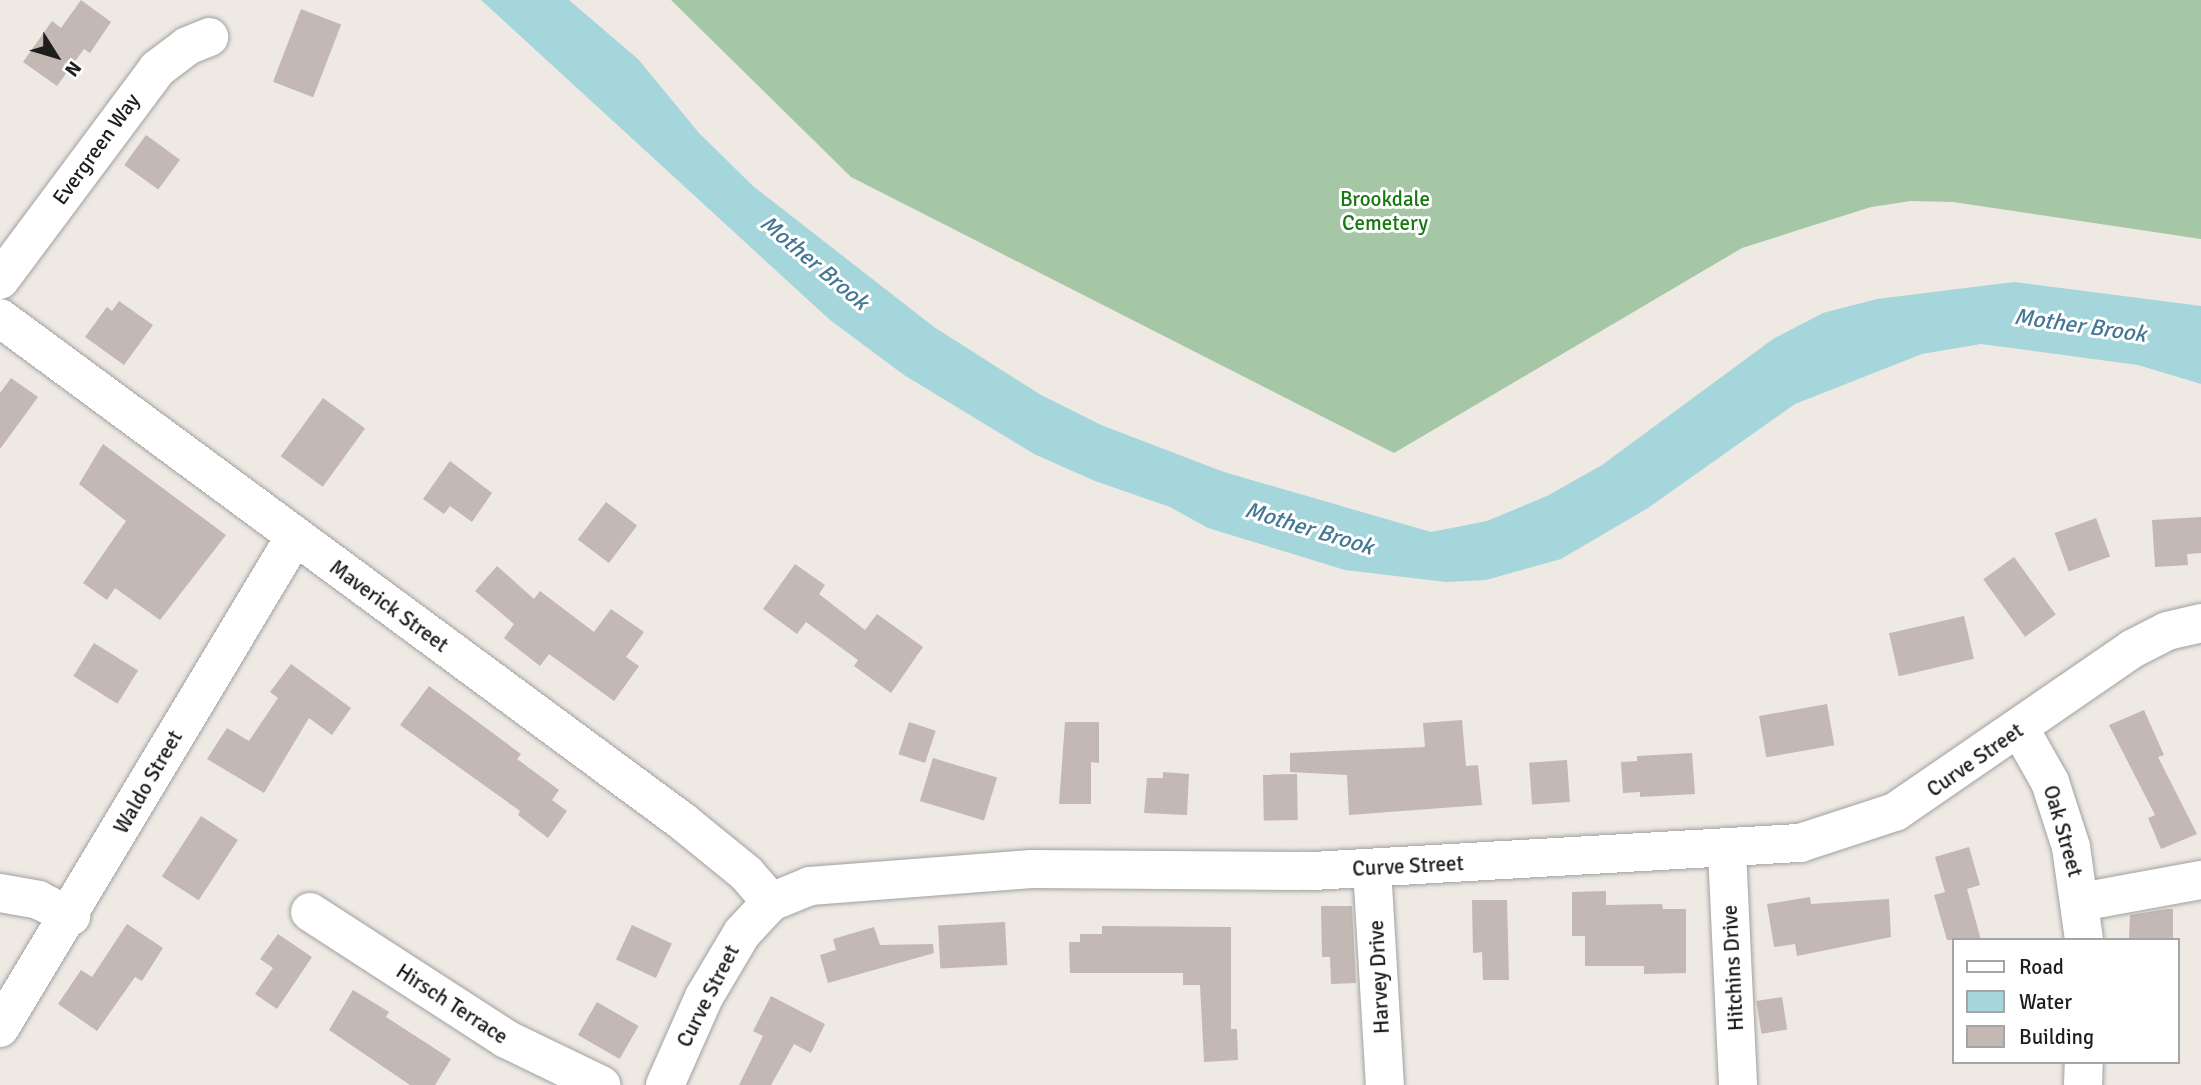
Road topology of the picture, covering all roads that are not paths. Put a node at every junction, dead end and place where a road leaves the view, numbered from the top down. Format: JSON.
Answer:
{"nodes":[{"id":1,"x":209,"y":37,"type":"dead end"},
{"id":2,"x":0,"y":280,"type":"edge"},
{"id":3,"x":0,"y":318,"type":"edge"},
{"id":4,"x":295,"y":536,"type":"junction"},
{"id":5,"x":2201,"y":623,"type":"edge"},
{"id":6,"x":2020,"y":729,"type":"junction"},
{"id":7,"x":1727,"y":851,"type":"junction"},
{"id":8,"x":1372,"y":868,"type":"junction"},
{"id":9,"x":2201,"y":880,"type":"edge"},
{"id":10,"x":0,"y":893,"type":"edge"},
{"id":11,"x":771,"y":902,"type":"junction"},
{"id":12,"x":2081,"y":902,"type":"junction"},
{"id":13,"x":310,"y":912,"type":"dead end"},
{"id":14,"x":71,"y":916,"type":"junction"},
{"id":15,"x":2084,"y":938,"type":"edge"},
{"id":16,"x":0,"y":1028,"type":"edge"},
{"id":17,"x":2084,"y":1064,"type":"edge"},
{"id":18,"x":601,"y":1085,"type":"edge"},
{"id":19,"x":665,"y":1085,"type":"edge"},
{"id":20,"x":1385,"y":1085,"type":"edge"},
{"id":21,"x":1738,"y":1085,"type":"edge"},
{"id":22,"x":2083,"y":1085,"type":"edge"}],
"edges":[{"from":1,"to":2,"type":"street","name":"Evergreen Way"},
{"from":3,"to":4,"type":"street","name":"Maverick Street"},
{"from":4,"to":11,"type":"street","name":"Maverick Street"},
{"from":4,"to":14,"type":"street","name":"Waldo Street"},
{"from":5,"to":6,"type":"street","name":"Curve Street"},
{"from":6,"to":7,"type":"street","name":"Curve Street"},
{"from":6,"to":12,"type":"street","name":"Oak Street"},
{"from":7,"to":8,"type":"street","name":"Curve Street"},
{"from":7,"to":21,"type":"street","name":"Hitchins Drive"},
{"from":8,"to":11,"type":"street","name":"Curve Street"},
{"from":8,"to":20,"type":"street","name":"Harvey Drive"},
{"from":9,"to":12,"type":"street"},
{"from":10,"to":14,"type":"street"},
{"from":11,"to":19,"type":"street","name":"Curve Street"},
{"from":12,"to":15,"type":"street","name":"Oak Street"},
{"from":13,"to":18,"type":"street","name":"Hirsch Terrace"},
{"from":14,"to":16,"type":"street","name":"Waldo Street"},
{"from":17,"to":22,"type":"street"}]}
